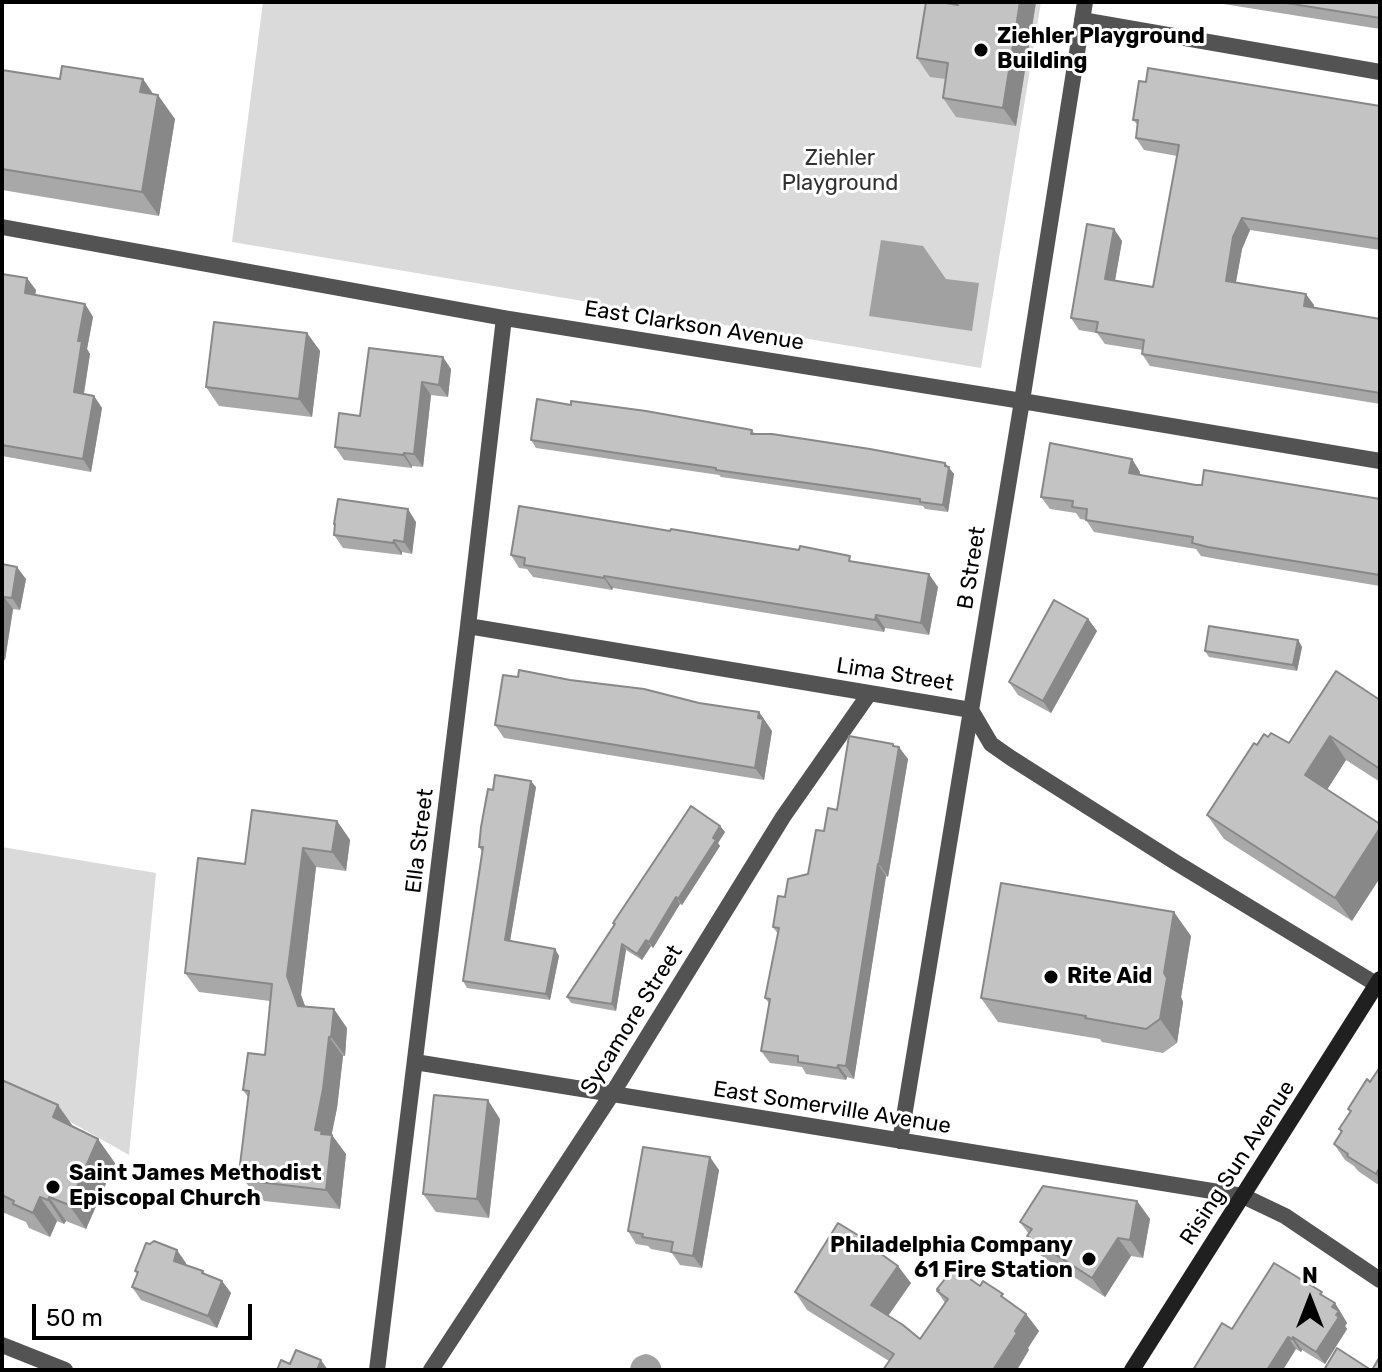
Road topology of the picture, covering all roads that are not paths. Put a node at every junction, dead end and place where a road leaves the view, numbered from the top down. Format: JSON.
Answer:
{"nodes":[{"id":1,"x":1085,"y":2,"type":"edge"},
{"id":2,"x":1082,"y":20,"type":"junction"},
{"id":3,"x":1380,"y":72,"type":"edge"},
{"id":4,"x":2,"y":227,"type":"edge"},
{"id":5,"x":504,"y":318,"type":"junction"},
{"id":6,"x":1022,"y":401,"type":"junction"},
{"id":7,"x":1380,"y":461,"type":"edge"},
{"id":8,"x":468,"y":626,"type":"junction"},
{"id":9,"x":869,"y":694,"type":"junction"},
{"id":10,"x":971,"y":710,"type":"junction"},
{"id":11,"x":1378,"y":982,"type":"edge"},
{"id":12,"x":415,"y":1062,"type":"junction"},
{"id":13,"x":612,"y":1094,"type":"junction"},
{"id":14,"x":900,"y":1141,"type":"junction"},
{"id":15,"x":1243,"y":1196,"type":"junction"},
{"id":16,"x":1380,"y":1280,"type":"edge"},
{"id":17,"x":2,"y":1345,"type":"edge"},
{"id":18,"x":65,"y":1370,"type":"edge"},
{"id":19,"x":377,"y":1370,"type":"edge"},
{"id":20,"x":431,"y":1370,"type":"edge"},
{"id":21,"x":1132,"y":1370,"type":"edge"}],
"edges":[{"from":1,"to":2,"type":"street","name":"B Street"},
{"from":2,"to":3,"type":"street"},
{"from":2,"to":6,"type":"street","name":"B Street"},
{"from":4,"to":5,"type":"street","name":"East Clarkson Avenue"},
{"from":5,"to":6,"type":"street","name":"East Clarkson Avenue"},
{"from":5,"to":8,"type":"street","name":"Ella Street"},
{"from":6,"to":7,"type":"street","name":"East Clarkson Avenue"},
{"from":6,"to":10,"type":"street","name":"B Street"},
{"from":8,"to":9,"type":"street","name":"Lima Street"},
{"from":8,"to":12,"type":"street","name":"Ella Street"},
{"from":9,"to":10,"type":"street","name":"Lima Street"},
{"from":9,"to":13,"type":"street","name":"Sycamore Street"},
{"from":10,"to":11,"type":"street","name":"Lima Street"},
{"from":10,"to":14,"type":"street","name":"B Street"},
{"from":11,"to":15,"type":"main road","name":"Rising Sun Avenue"},
{"from":12,"to":13,"type":"street","name":"East Somerville Avenue"},
{"from":12,"to":19,"type":"street","name":"Ella Street"},
{"from":13,"to":14,"type":"street","name":"East Somerville Avenue"},
{"from":13,"to":20,"type":"street","name":"Sycamore Street"},
{"from":14,"to":15,"type":"street","name":"East Somerville Avenue"},
{"from":15,"to":16,"type":"street","name":"East Somerville Avenue"},
{"from":15,"to":21,"type":"main road","name":"Rising Sun Avenue"},
{"from":17,"to":18,"type":"street"}]}
